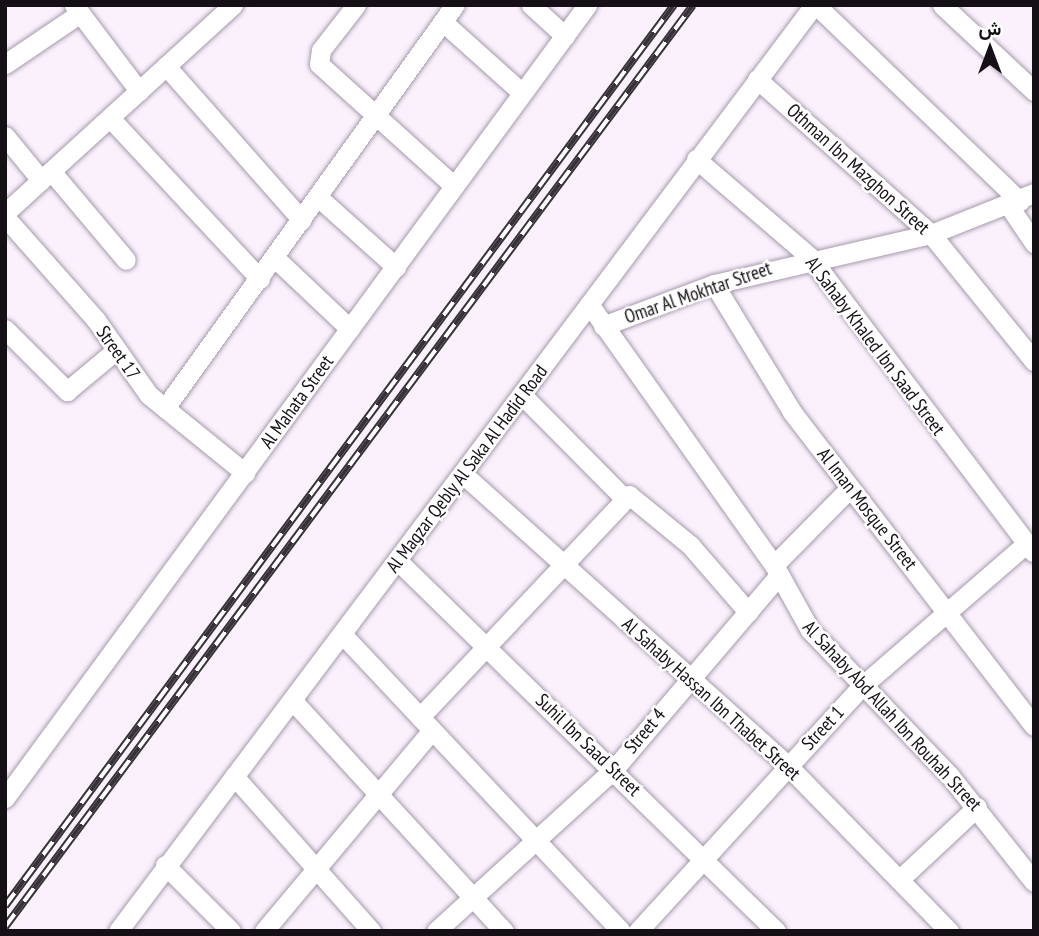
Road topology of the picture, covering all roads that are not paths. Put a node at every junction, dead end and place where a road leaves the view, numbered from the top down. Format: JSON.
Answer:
{"nodes":[{"id":1,"x":233,"y":5,"type":"edge"},
{"id":2,"x":356,"y":5,"type":"edge"},
{"id":3,"x":455,"y":5,"type":"edge"},
{"id":4,"x":531,"y":5,"type":"edge"},
{"id":5,"x":587,"y":5,"type":"edge"},
{"id":6,"x":815,"y":5,"type":"edge"},
{"id":7,"x":942,"y":5,"type":"edge"},
{"id":8,"x":76,"y":10,"type":"edge"},
{"id":9,"x":443,"y":22,"type":"junction"},
{"id":10,"x":565,"y":36,"type":"junction"},
{"id":11,"x":5,"y":64,"type":"edge"},
{"id":12,"x":166,"y":66,"type":"junction"},
{"id":13,"x":757,"y":79,"type":"junction"},
{"id":14,"x":139,"y":91,"type":"junction"},
{"id":15,"x":1034,"y":91,"type":"edge"},
{"id":16,"x":522,"y":93,"type":"junction"},
{"id":17,"x":372,"y":113,"type":"junction"},
{"id":18,"x":110,"y":118,"type":"junction"},
{"id":19,"x":5,"y":136,"type":"edge"},
{"id":20,"x":695,"y":159,"type":"junction"},
{"id":21,"x":46,"y":175,"type":"junction"},
{"id":22,"x":454,"y":186,"type":"junction"},
{"id":23,"x":318,"y":197,"type":"junction"},
{"id":24,"x":1021,"y":200,"type":"edge"},
{"id":25,"x":5,"y":215,"type":"edge"},
{"id":26,"x":302,"y":220,"type":"junction"},
{"id":27,"x":931,"y":234,"type":"junction"},
{"id":28,"x":1034,"y":243,"type":"edge"},
{"id":29,"x":810,"y":257,"type":"junction"},
{"id":30,"x":275,"y":258,"type":"junction"},
{"id":31,"x":126,"y":260,"type":"dead end"},
{"id":32,"x":396,"y":267,"type":"junction"},
{"id":33,"x":260,"y":279,"type":"junction"},
{"id":34,"x":714,"y":284,"type":"junction"},
{"id":35,"x":589,"y":304,"type":"junction"},
{"id":36,"x":603,"y":326,"type":"junction"},
{"id":37,"x":5,"y":329,"type":"edge"},
{"id":38,"x":350,"y":329,"type":"junction"},
{"id":39,"x":116,"y":350,"type":"junction"},
{"id":40,"x":1034,"y":361,"type":"edge"},
{"id":41,"x":524,"y":397,"type":"junction"},
{"id":42,"x":165,"y":408,"type":"junction"},
{"id":43,"x":245,"y":473,"type":"junction"},
{"id":44,"x":464,"y":475,"type":"junction"},
{"id":45,"x":850,"y":488,"type":"junction"},
{"id":46,"x":624,"y":498,"type":"junction"},
{"id":47,"x":1030,"y":548,"type":"edge"},
{"id":48,"x":398,"y":561,"type":"junction"},
{"id":49,"x":562,"y":566,"type":"junction"},
{"id":50,"x":777,"y":570,"type":"junction"},
{"id":51,"x":945,"y":610,"type":"junction"},
{"id":52,"x":747,"y":612,"type":"junction"},
{"id":53,"x":342,"y":634,"type":"junction"},
{"id":54,"x":485,"y":645,"type":"junction"},
{"id":55,"x":691,"y":678,"type":"junction"},
{"id":56,"x":863,"y":685,"type":"junction"},
{"id":57,"x":292,"y":700,"type":"junction"},
{"id":58,"x":426,"y":723,"type":"junction"},
{"id":59,"x":1034,"y":726,"type":"edge"},
{"id":60,"x":788,"y":766,"type":"junction"},
{"id":61,"x":614,"y":769,"type":"junction"},
{"id":62,"x":234,"y":775,"type":"junction"},
{"id":63,"x":378,"y":793,"type":"junction"},
{"id":64,"x":5,"y":798,"type":"edge"},
{"id":65,"x":977,"y":807,"type":"junction"},
{"id":66,"x":537,"y":841,"type":"junction"},
{"id":67,"x":706,"y":859,"type":"junction"},
{"id":68,"x":165,"y":865,"type":"junction"},
{"id":69,"x":317,"y":865,"type":"junction"},
{"id":70,"x":901,"y":878,"type":"junction"},
{"id":71,"x":1034,"y":882,"type":"edge"},
{"id":72,"x":472,"y":896,"type":"junction"},
{"id":73,"x":118,"y":931,"type":"edge"},
{"id":74,"x":231,"y":931,"type":"edge"},
{"id":75,"x":264,"y":931,"type":"edge"},
{"id":76,"x":371,"y":931,"type":"edge"},
{"id":77,"x":436,"y":931,"type":"edge"},
{"id":78,"x":504,"y":931,"type":"edge"},
{"id":79,"x":621,"y":931,"type":"edge"},
{"id":80,"x":638,"y":931,"type":"edge"},
{"id":81,"x":776,"y":931,"type":"edge"},
{"id":82,"x":950,"y":931,"type":"edge"}],
"edges":[{"from":1,"to":12,"type":"street"},
{"from":2,"to":17,"type":"street"},
{"from":3,"to":9,"type":"street"},
{"from":4,"to":10,"type":"street"},
{"from":5,"to":10,"type":"street","name":"Al Mahata Street"},
{"from":6,"to":13,"type":"street","name":"Al Magzar Qebly Al Saka Al Hadid Road"},
{"from":6,"to":24,"type":"street"},
{"from":7,"to":15,"type":"street"},
{"from":8,"to":11,"type":"street"},
{"from":8,"to":14,"type":"street"},
{"from":9,"to":16,"type":"street"},
{"from":9,"to":17,"type":"street"},
{"from":10,"to":16,"type":"street","name":"Al Mahata Street"},
{"from":12,"to":14,"type":"street"},
{"from":12,"to":26,"type":"street"},
{"from":13,"to":20,"type":"street","name":"Al Magzar Qebly Al Saka Al Hadid Road"},
{"from":13,"to":27,"type":"street","name":"Othman Ibn Mazghon Street"},
{"from":14,"to":18,"type":"street"},
{"from":16,"to":22,"type":"street","name":"Al Mahata Street"},
{"from":17,"to":22,"type":"street"},
{"from":17,"to":23,"type":"street"},
{"from":18,"to":21,"type":"street"},
{"from":18,"to":33,"type":"street"},
{"from":19,"to":21,"type":"street"},
{"from":20,"to":29,"type":"street","name":"Al Sahaby Khaled Ibn Saad Street"},
{"from":20,"to":35,"type":"street","name":"Al Magzar Qebly Al Saka Al Hadid Road"},
{"from":21,"to":25,"type":"street"},
{"from":21,"to":31,"type":"street"},
{"from":22,"to":32,"type":"street","name":"Al Mahata Street"},
{"from":23,"to":26,"type":"street"},
{"from":23,"to":32,"type":"street"},
{"from":24,"to":27,"type":"street","name":"Omar Al Mokhtar Street"},
{"from":24,"to":28,"type":"street"},
{"from":25,"to":39,"type":"street","name":"Street 17"},
{"from":26,"to":30,"type":"street"},
{"from":27,"to":29,"type":"street","name":"Omar Al Mokhtar Street"},
{"from":27,"to":40,"type":"street","name":"Othman Ibn Mazghon Street"},
{"from":29,"to":34,"type":"street","name":"Omar Al Mokhtar Street"},
{"from":29,"to":47,"type":"street","name":"Al Sahaby Khaled Ibn Saad Street"},
{"from":30,"to":33,"type":"street"},
{"from":30,"to":38,"type":"street"},
{"from":32,"to":38,"type":"street","name":"Al Mahata Street"},
{"from":33,"to":42,"type":"street"},
{"from":34,"to":36,"type":"street","name":"Omar Al Mokhtar Street"},
{"from":34,"to":45,"type":"street","name":"Al Iman Mosque Street"},
{"from":35,"to":36,"type":"street","name":"Al Sahaby Abd Allah Ibn Rouhah Street"},
{"from":35,"to":41,"type":"street","name":"Al Magzar Qebly Al Saka Al Hadid Road"},
{"from":36,"to":50,"type":"street","name":"Al Sahaby Abd Allah Ibn Rouhah Street"},
{"from":37,"to":39,"type":"street"},
{"from":38,"to":43,"type":"street","name":"Al Mahata Street"},
{"from":39,"to":42,"type":"street","name":"Street 17"},
{"from":41,"to":44,"type":"street","name":"Al Magzar Qebly Al Saka Al Hadid Road"},
{"from":41,"to":46,"type":"street"},
{"from":42,"to":43,"type":"street","name":"Street 17"},
{"from":43,"to":64,"type":"street","name":"Al Mahata Street"},
{"from":44,"to":48,"type":"street","name":"Al Magzar Qebly Al Saka Al Hadid Road"},
{"from":44,"to":49,"type":"street","name":"Al Sahaby Hassan Ibn Thabet Street"},
{"from":45,"to":50,"type":"street","name":"Street 4"},
{"from":45,"to":51,"type":"street","name":"Al Iman Mosque Street"},
{"from":46,"to":49,"type":"street"},
{"from":46,"to":52,"type":"street"},
{"from":47,"to":51,"type":"street","name":"Street 1"},
{"from":48,"to":53,"type":"street","name":"Al Magzar Qebly Al Saka Al Hadid Road"},
{"from":48,"to":54,"type":"street","name":"Suhil Ibn Saad Street"},
{"from":49,"to":54,"type":"street"},
{"from":49,"to":55,"type":"street","name":"Al Sahaby Hassan Ibn Thabet Street"},
{"from":50,"to":52,"type":"street","name":"Street 4"},
{"from":50,"to":56,"type":"street","name":"Al Sahaby Abd Allah Ibn Rouhah Street"},
{"from":51,"to":56,"type":"street","name":"Street 1"},
{"from":51,"to":59,"type":"street","name":"Al Iman Mosque Street"},
{"from":52,"to":55,"type":"street","name":"Street 4"},
{"from":53,"to":57,"type":"street","name":"Al Magzar Qebly Al Saka Al Hadid Road"},
{"from":53,"to":58,"type":"street"},
{"from":54,"to":58,"type":"street"},
{"from":54,"to":61,"type":"street","name":"Suhil Ibn Saad Street"},
{"from":55,"to":60,"type":"street","name":"Al Sahaby Hassan Ibn Thabet Street"},
{"from":55,"to":61,"type":"street","name":"Street 4"},
{"from":56,"to":60,"type":"street","name":"Street 1"},
{"from":56,"to":65,"type":"street","name":"Al Sahaby Abd Allah Ibn Rouhah Street"},
{"from":57,"to":62,"type":"street","name":"Al Magzar Qebly Al Saka Al Hadid Road"},
{"from":57,"to":63,"type":"street"},
{"from":58,"to":63,"type":"street"},
{"from":58,"to":66,"type":"street"},
{"from":60,"to":67,"type":"street","name":"Street 1"},
{"from":60,"to":70,"type":"street","name":"Al Sahaby Hassan Ibn Thabet Street"},
{"from":61,"to":66,"type":"street","name":"Street 4"},
{"from":61,"to":67,"type":"street","name":"Suhil Ibn Saad Street"},
{"from":62,"to":68,"type":"street","name":"Al Magzar Qebly Al Saka Al Hadid Road"},
{"from":62,"to":69,"type":"street"},
{"from":63,"to":69,"type":"street"},
{"from":63,"to":72,"type":"street"},
{"from":65,"to":70,"type":"street"},
{"from":65,"to":71,"type":"street","name":"Al Sahaby Abd Allah Ibn Rouhah Street"},
{"from":66,"to":72,"type":"street","name":"Street 4"},
{"from":66,"to":79,"type":"street"},
{"from":67,"to":80,"type":"street","name":"Street 1"},
{"from":67,"to":81,"type":"street","name":"Suhil Ibn Saad Street"},
{"from":68,"to":73,"type":"street","name":"Al Magzar Qebly Al Saka Al Hadid Road"},
{"from":68,"to":74,"type":"street"},
{"from":69,"to":75,"type":"street"},
{"from":69,"to":76,"type":"street"},
{"from":70,"to":82,"type":"street","name":"Al Sahaby Hassan Ibn Thabet Street"},
{"from":72,"to":77,"type":"street","name":"Street 4"},
{"from":72,"to":78,"type":"street"}]}
